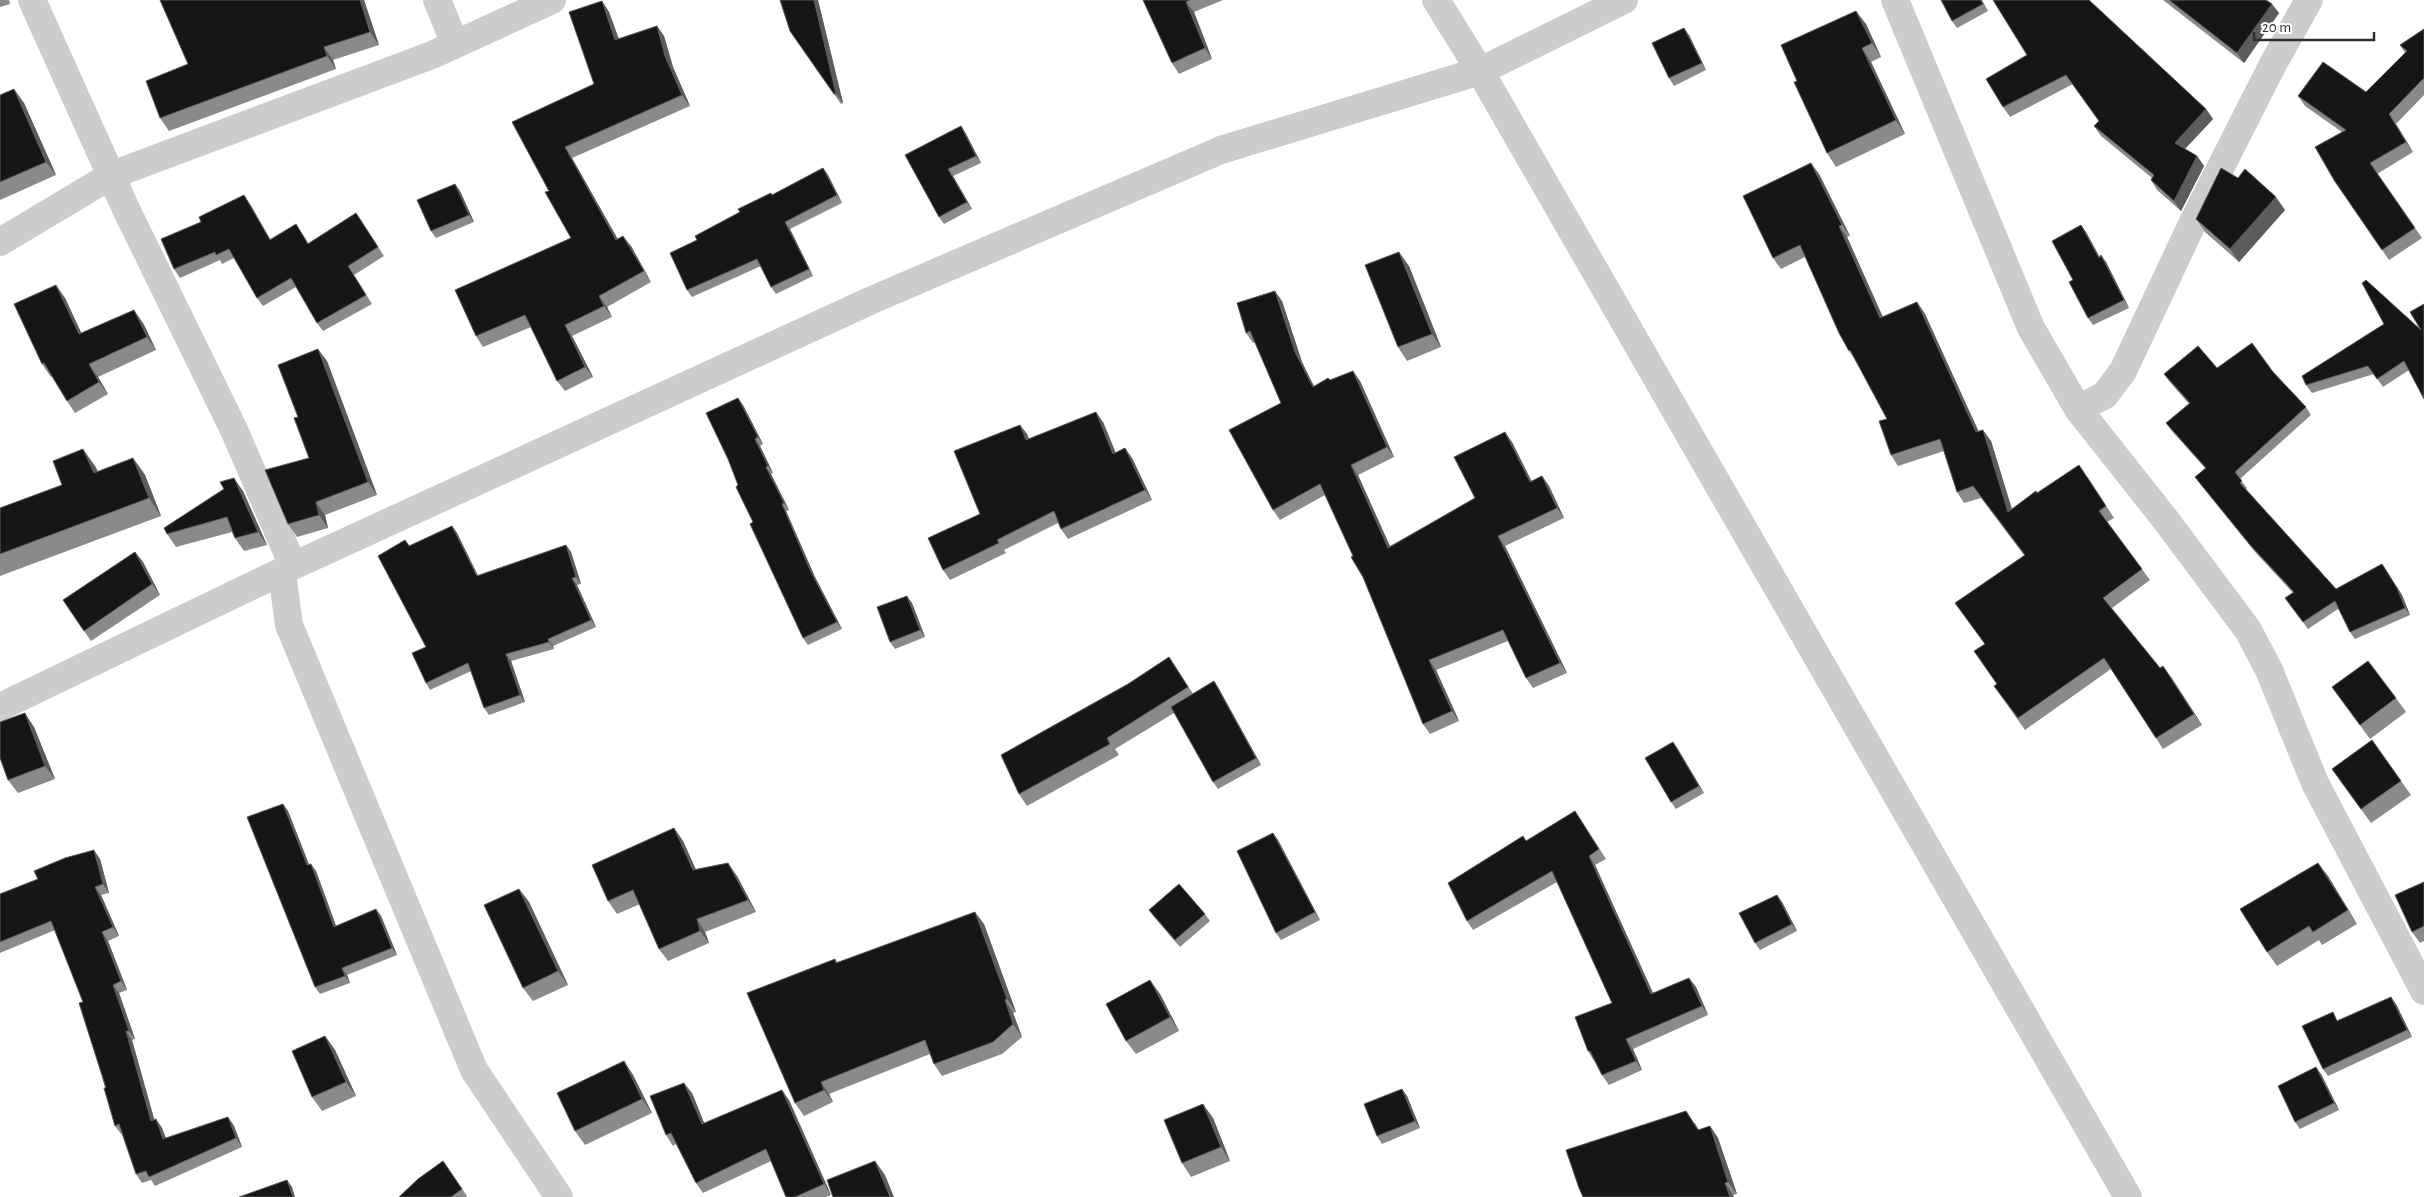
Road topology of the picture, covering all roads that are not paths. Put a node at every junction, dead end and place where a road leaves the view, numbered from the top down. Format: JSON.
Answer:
{"nodes":[{"id":1,"x":32,"y":0,"type":"edge"},
{"id":2,"x":437,"y":0,"type":"edge"},
{"id":3,"x":552,"y":0,"type":"edge"},
{"id":4,"x":1436,"y":0,"type":"edge"},
{"id":5,"x":1624,"y":0,"type":"edge"},
{"id":6,"x":1895,"y":0,"type":"edge"},
{"id":7,"x":2309,"y":0,"type":"edge"},
{"id":8,"x":455,"y":44,"type":"junction"},
{"id":9,"x":1480,"y":71,"type":"junction"},
{"id":10,"x":112,"y":175,"type":"junction"},
{"id":11,"x":0,"y":242,"type":"edge"},
{"id":12,"x":2078,"y":409,"type":"junction"},
{"id":13,"x":287,"y":569,"type":"junction"},
{"id":14,"x":0,"y":707,"type":"edge"},
{"id":15,"x":2424,"y":991,"type":"edge"},
{"id":16,"x":559,"y":1197,"type":"edge"},
{"id":17,"x":2128,"y":1197,"type":"edge"}],
"edges":[{"from":1,"to":10,"type":"street"},
{"from":2,"to":8,"type":"street"},
{"from":3,"to":8,"type":"street"},
{"from":4,"to":9,"type":"street"},
{"from":5,"to":9,"type":"street"},
{"from":6,"to":12,"type":"street"},
{"from":7,"to":12,"type":"street"},
{"from":8,"to":10,"type":"street"},
{"from":9,"to":13,"type":"street"},
{"from":9,"to":17,"type":"street"},
{"from":10,"to":11,"type":"street"},
{"from":10,"to":13,"type":"street"},
{"from":12,"to":15,"type":"street"},
{"from":13,"to":14,"type":"street"},
{"from":13,"to":16,"type":"street"}]}
